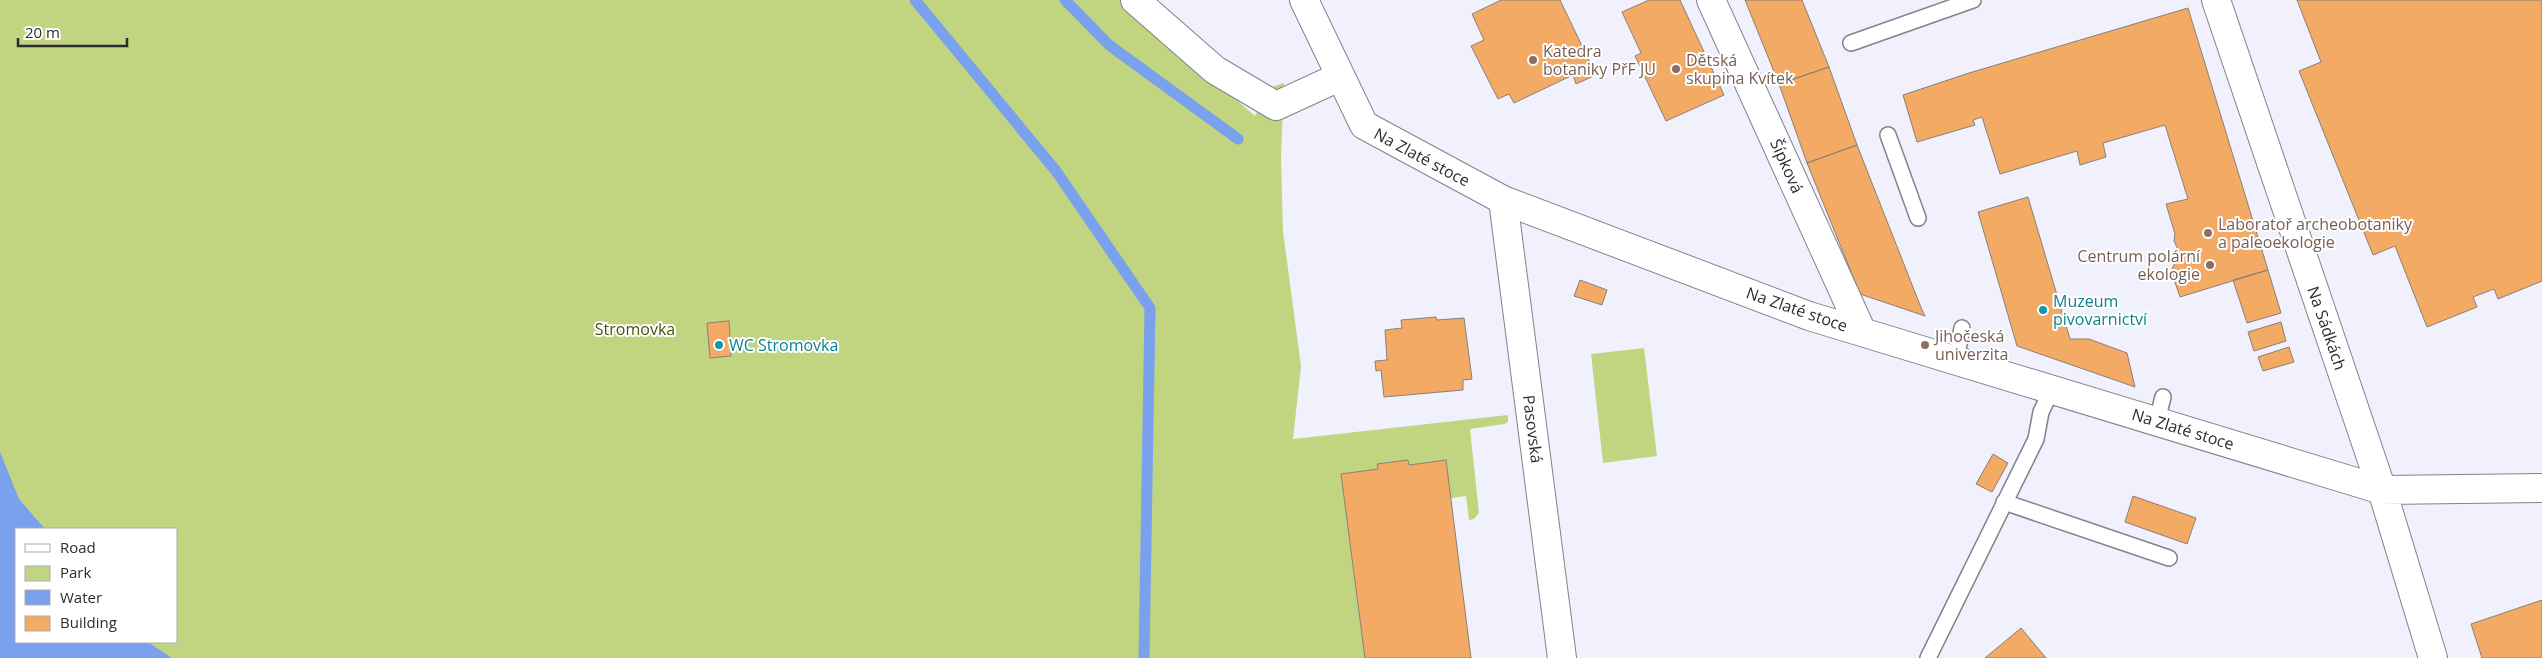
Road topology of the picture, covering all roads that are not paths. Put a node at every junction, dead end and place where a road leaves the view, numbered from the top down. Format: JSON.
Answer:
{"nodes":[{"id":1,"x":1134,"y":0,"type":"edge"},
{"id":2,"x":1304,"y":0,"type":"edge"},
{"id":3,"x":1711,"y":0,"type":"edge"},
{"id":4,"x":1973,"y":0,"type":"edge"},
{"id":5,"x":2216,"y":0,"type":"edge"},
{"id":6,"x":1851,"y":43,"type":"dead end"},
{"id":7,"x":1339,"y":77,"type":"junction"},
{"id":8,"x":1888,"y":135,"type":"dead end"},
{"id":9,"x":1503,"y":200,"type":"junction"},
{"id":10,"x":1918,"y":218,"type":"dead end"},
{"id":11,"x":1962,"y":328,"type":"dead end"},
{"id":12,"x":1862,"y":332,"type":"junction"},
{"id":13,"x":1956,"y":360,"type":"junction"},
{"id":14,"x":2052,"y":389,"type":"junction"},
{"id":15,"x":2542,"y":488,"type":"edge"},
{"id":16,"x":2382,"y":490,"type":"junction"},
{"id":17,"x":2004,"y":502,"type":"junction"},
{"id":18,"x":2169,"y":558,"type":"dead end"},
{"id":19,"x":1562,"y":658,"type":"edge"},
{"id":20,"x":1928,"y":658,"type":"edge"},
{"id":21,"x":2433,"y":658,"type":"edge"}],
"edges":[{"from":1,"to":7,"type":"street"},
{"from":2,"to":7,"type":"street","name":"Na Zlaté stoce"},
{"from":3,"to":12,"type":"street","name":"Šípková"},
{"from":4,"to":6,"type":"lane"},
{"from":5,"to":16,"type":"street","name":"Na Sádkách"},
{"from":7,"to":9,"type":"street","name":"Na Zlaté stoce"},
{"from":8,"to":10,"type":"lane"},
{"from":9,"to":12,"type":"street","name":"Na Zlaté stoce"},
{"from":9,"to":19,"type":"street","name":"Pasovská"},
{"from":11,"to":13,"type":"lane"},
{"from":12,"to":13,"type":"street","name":"Na Zlaté stoce"},
{"from":13,"to":14,"type":"street","name":"Na Zlaté stoce"},
{"from":14,"to":16,"type":"street","name":"Na Zlaté stoce"},
{"from":14,"to":17,"type":"lane"},
{"from":15,"to":16,"type":"street","name":"Na Zlaté stoce"},
{"from":16,"to":21,"type":"street","name":"Na Sádkách"},
{"from":17,"to":18,"type":"lane"},
{"from":17,"to":20,"type":"lane"}]}
